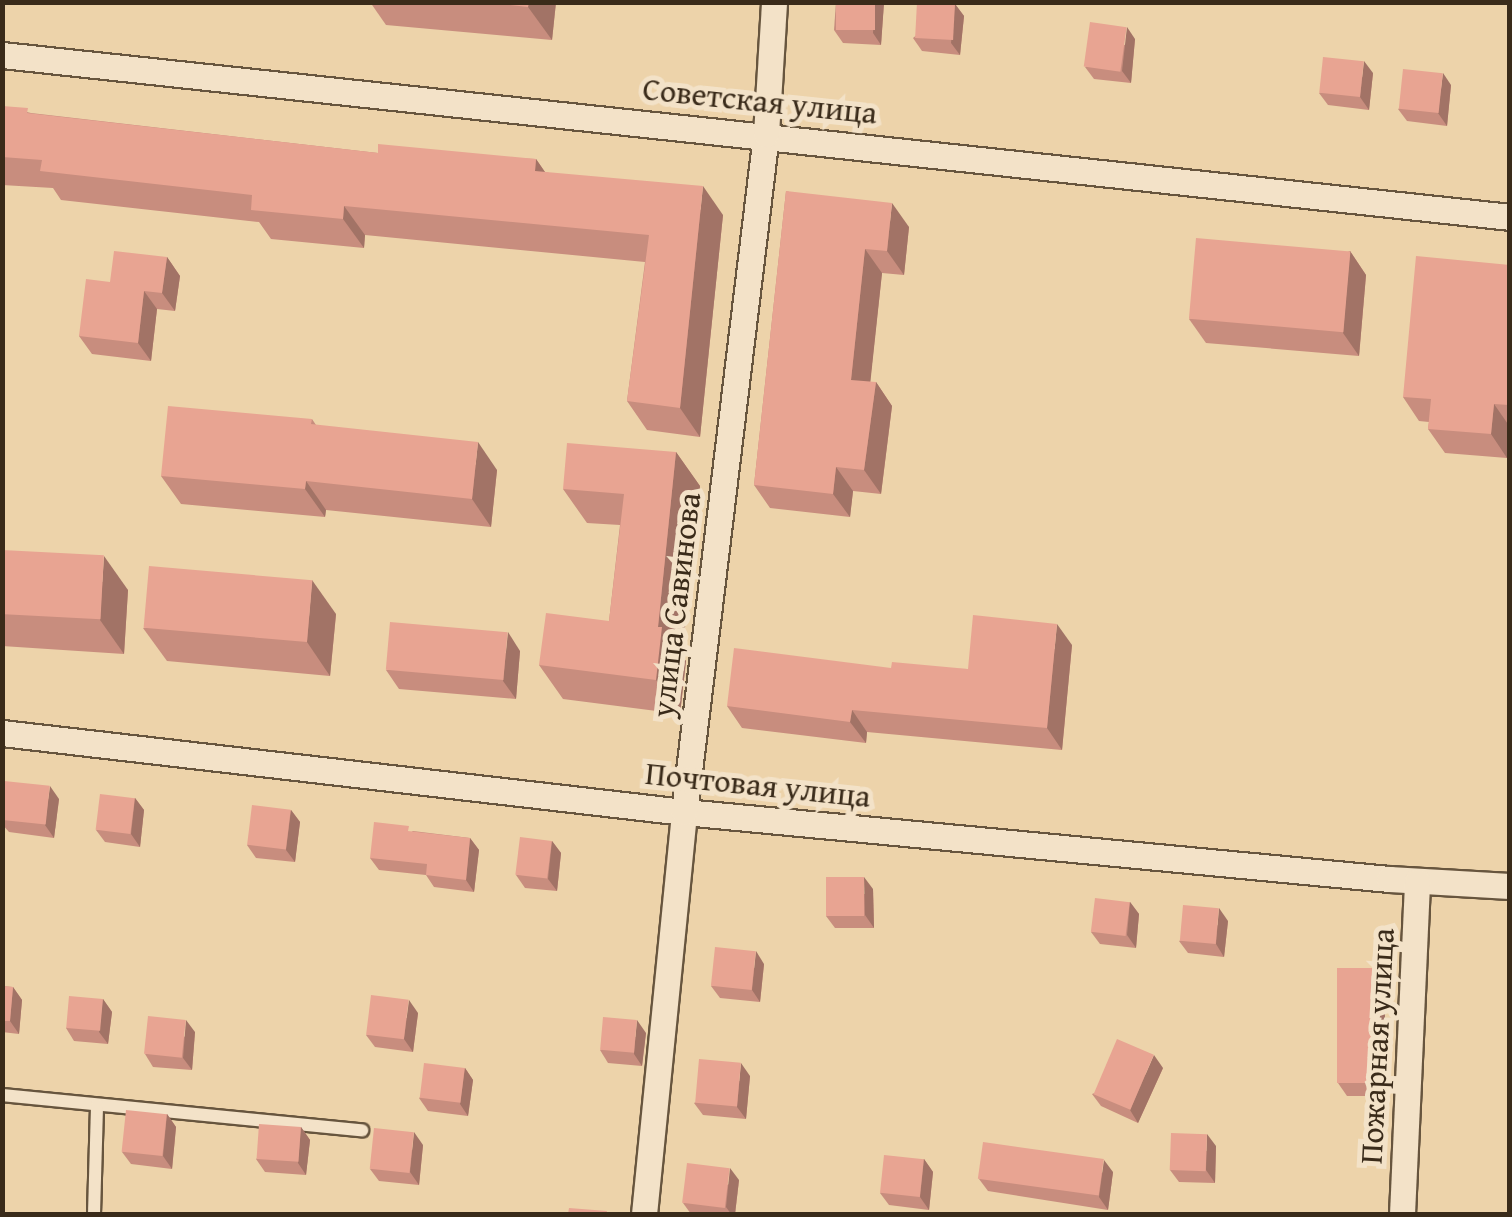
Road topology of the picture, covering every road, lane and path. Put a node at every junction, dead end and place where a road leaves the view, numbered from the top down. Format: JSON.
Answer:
{"nodes":[{"id":1,"x":774,"y":2,"type":"edge"},
{"id":2,"x":2,"y":55,"type":"edge"},
{"id":3,"x":766,"y":134,"type":"junction"},
{"id":4,"x":1510,"y":217,"type":"edge"},
{"id":5,"x":2,"y":733,"type":"edge"},
{"id":6,"x":684,"y":812,"type":"junction"},
{"id":7,"x":1417,"y":881,"type":"junction"},
{"id":8,"x":1510,"y":886,"type":"edge"},
{"id":9,"x":2,"y":1095,"type":"edge"},
{"id":10,"x":98,"y":1105,"type":"junction"},
{"id":11,"x":362,"y":1130,"type":"dead end"},
{"id":12,"x":94,"y":1214,"type":"edge"},
{"id":13,"x":644,"y":1214,"type":"edge"},
{"id":14,"x":1402,"y":1214,"type":"edge"}],
"edges":[{"from":1,"to":3,"type":"street","name":"улица Савинова"},
{"from":2,"to":3,"type":"street","name":"Советская улица"},
{"from":3,"to":4,"type":"street","name":"Советская улица"},
{"from":3,"to":6,"type":"street","name":"улица Савинова"},
{"from":5,"to":6,"type":"street","name":"Почтовая улица"},
{"from":6,"to":7,"type":"street","name":"Почтовая улица"},
{"from":6,"to":13,"type":"street","name":"улица Савинова"},
{"from":7,"to":8,"type":"street","name":"Почтовая улица"},
{"from":7,"to":14,"type":"street","name":"Пожарная улица"},
{"from":9,"to":10,"type":"lane"},
{"from":10,"to":11,"type":"lane"},
{"from":10,"to":12,"type":"lane"}]}
